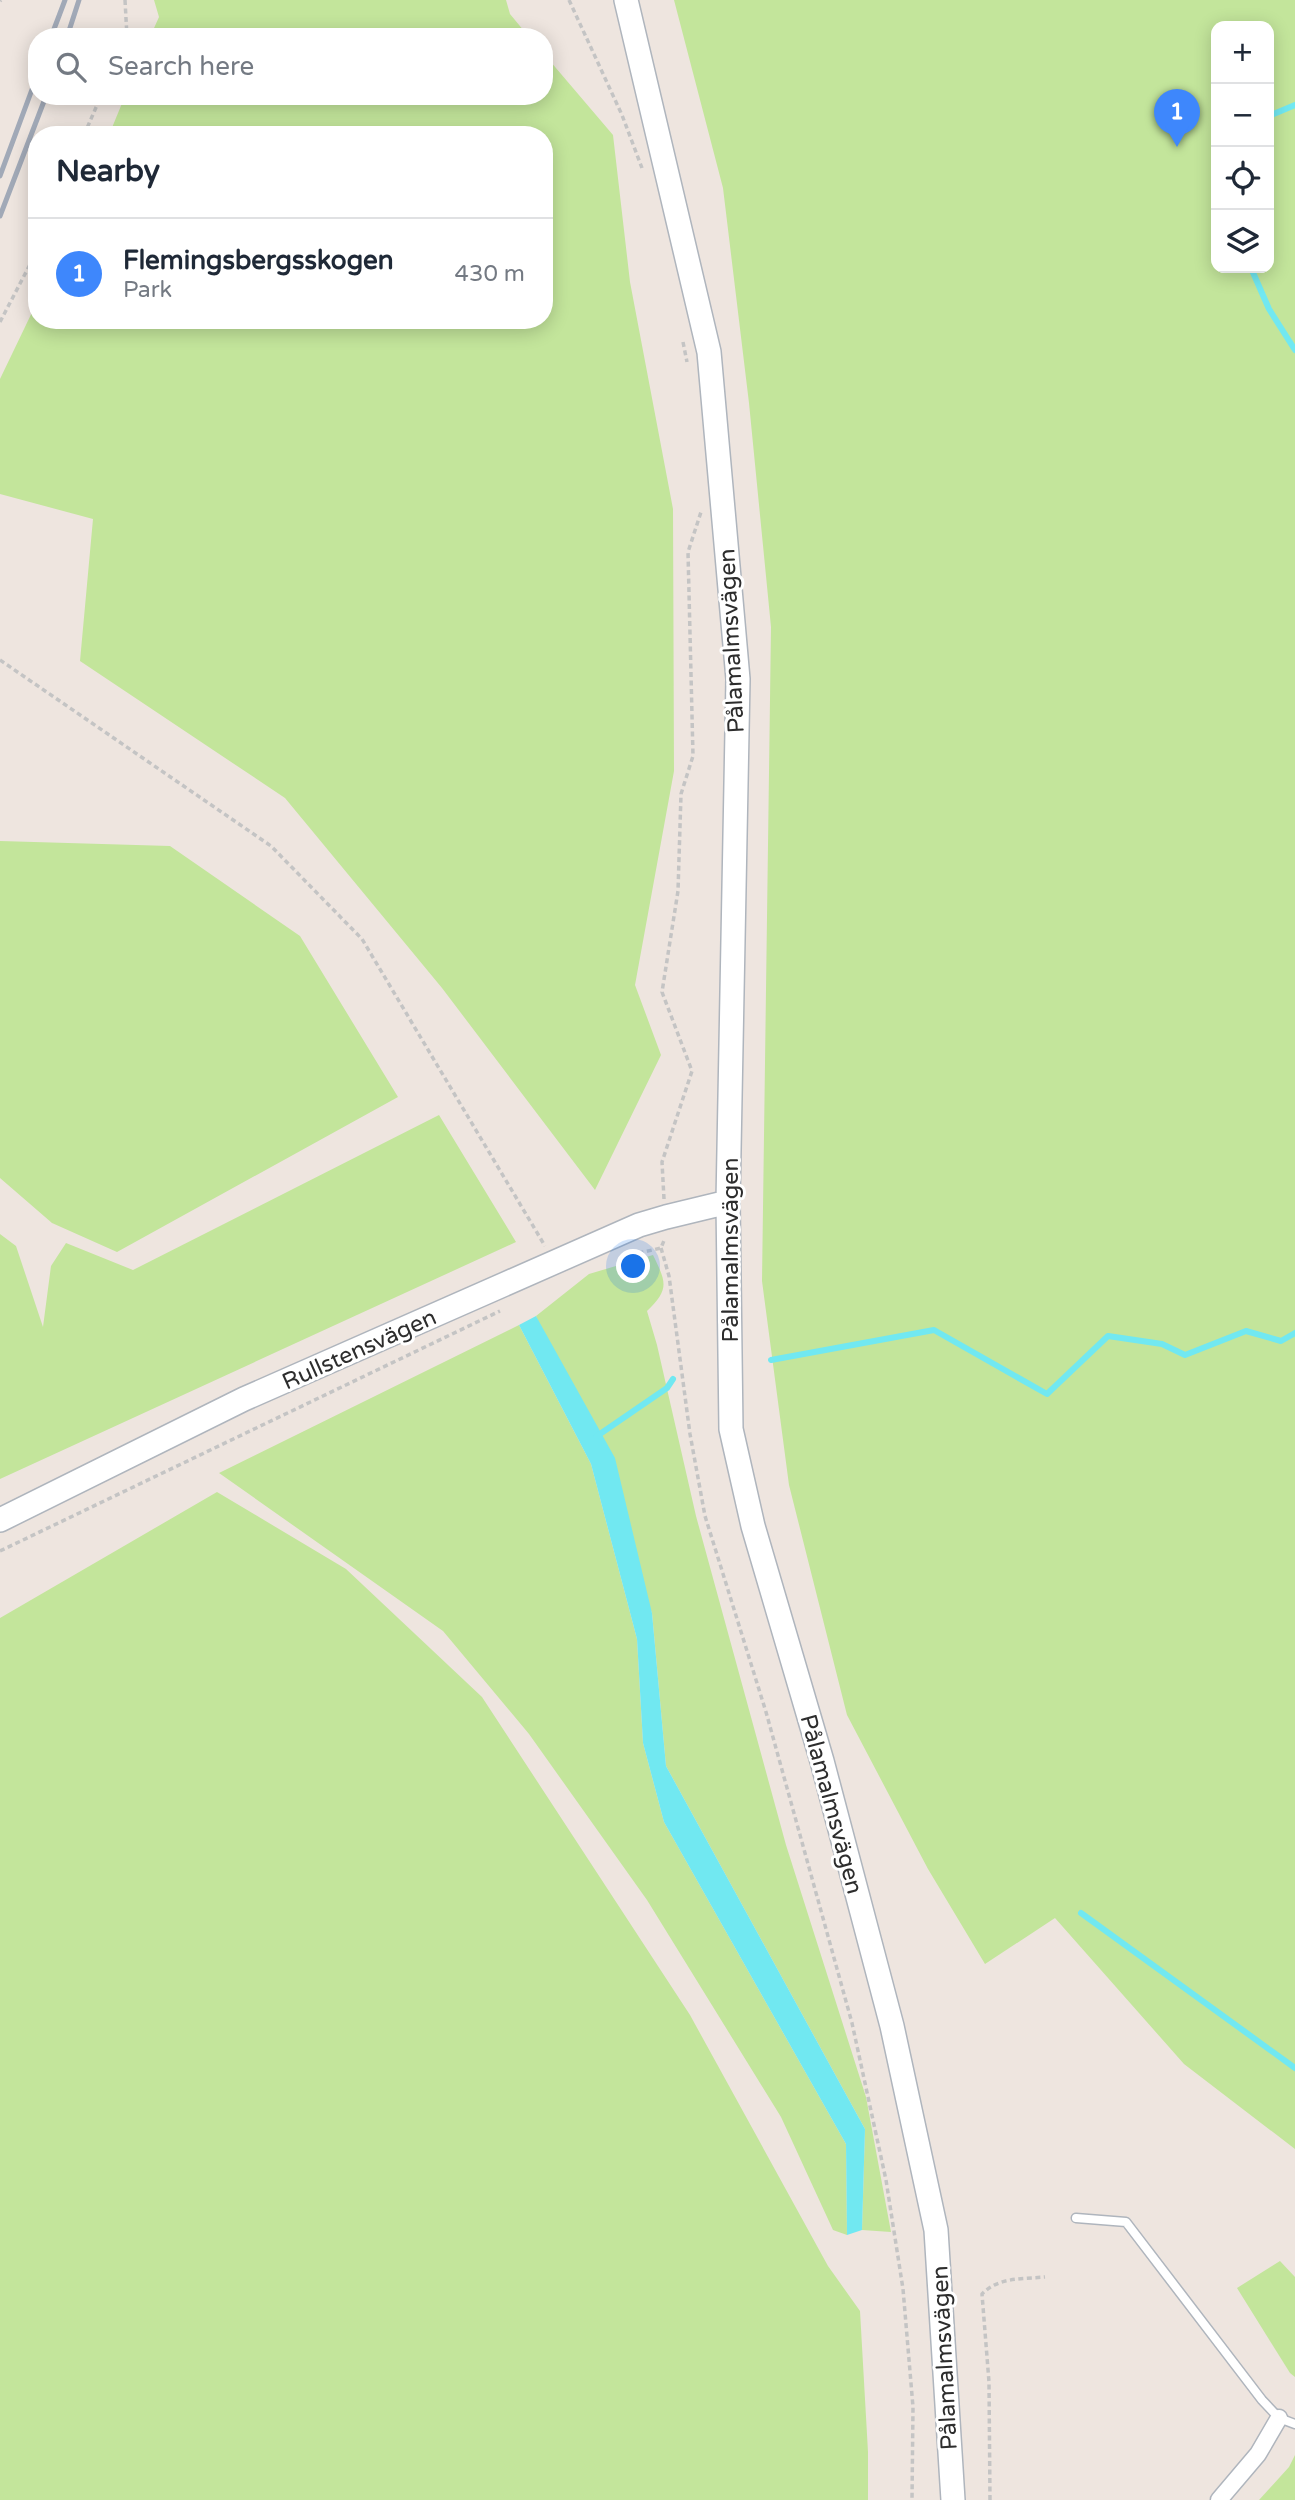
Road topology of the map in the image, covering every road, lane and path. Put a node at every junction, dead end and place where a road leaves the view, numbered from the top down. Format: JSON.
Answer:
{"nodes":[{"id":1,"x":125,"y":0,"type":"edge"},
{"id":2,"x":569,"y":0,"type":"edge"},
{"id":3,"x":626,"y":0,"type":"edge"},
{"id":4,"x":127,"y":28,"type":"edge"},
{"id":5,"x":97,"y":105,"type":"edge"},
{"id":6,"x":88,"y":126,"type":"edge"},
{"id":7,"x":644,"y":173,"type":"dead end"},
{"id":8,"x":28,"y":268,"type":"edge"},
{"id":9,"x":0,"y":322,"type":"edge"},
{"id":10,"x":682,"y":335,"type":"dead end"},
{"id":11,"x":690,"y":373,"type":"dead end"},
{"id":12,"x":704,"y":505,"type":"dead end"},
{"id":13,"x":0,"y":660,"type":"edge"},
{"id":14,"x":728,"y":1202,"type":"junction"},
{"id":15,"x":666,"y":1216,"type":"junction"},
{"id":16,"x":661,"y":1248,"type":"junction"},
{"id":17,"x":611,"y":1260,"type":"dead end"},
{"id":18,"x":555,"y":1263,"type":"junction"},
{"id":19,"x":500,"y":1311,"type":"dead end"},
{"id":20,"x":0,"y":1520,"type":"edge"},
{"id":21,"x":0,"y":1551,"type":"edge"},
{"id":22,"x":1076,"y":2218,"type":"dead end"},
{"id":23,"x":1045,"y":2277,"type":"dead end"},
{"id":24,"x":1279,"y":2418,"type":"junction"},
{"id":25,"x":1295,"y":2424,"type":"edge"},
{"id":26,"x":951,"y":2495,"type":"edge"},
{"id":27,"x":912,"y":2500,"type":"edge"},
{"id":28,"x":990,"y":2500,"type":"edge"},
{"id":29,"x":1219,"y":2500,"type":"edge"}],
"edges":[{"from":1,"to":4,"type":"path"},
{"from":2,"to":7,"type":"path"},
{"from":3,"to":14,"type":"street","name":"Pålamalmsvägen"},
{"from":5,"to":6,"type":"path"},
{"from":8,"to":9,"type":"path"},
{"from":10,"to":11,"type":"path"},
{"from":12,"to":15,"type":"path"},
{"from":13,"to":18,"type":"path"},
{"from":14,"to":15,"type":"street","name":"Rullstensvägen"},
{"from":14,"to":26,"type":"street","name":"Pålamalmsvägen"},
{"from":15,"to":16,"type":"path"},
{"from":15,"to":18,"type":"street","name":"Rullstensvägen"},
{"from":16,"to":17,"type":"path"},
{"from":16,"to":27,"type":"path"},
{"from":18,"to":20,"type":"street","name":"Rullstensvägen"},
{"from":19,"to":21,"type":"path"},
{"from":22,"to":24,"type":"lane"},
{"from":23,"to":28,"type":"path"},
{"from":24,"to":25,"type":"lane"},
{"from":24,"to":29,"type":"street"}]}
